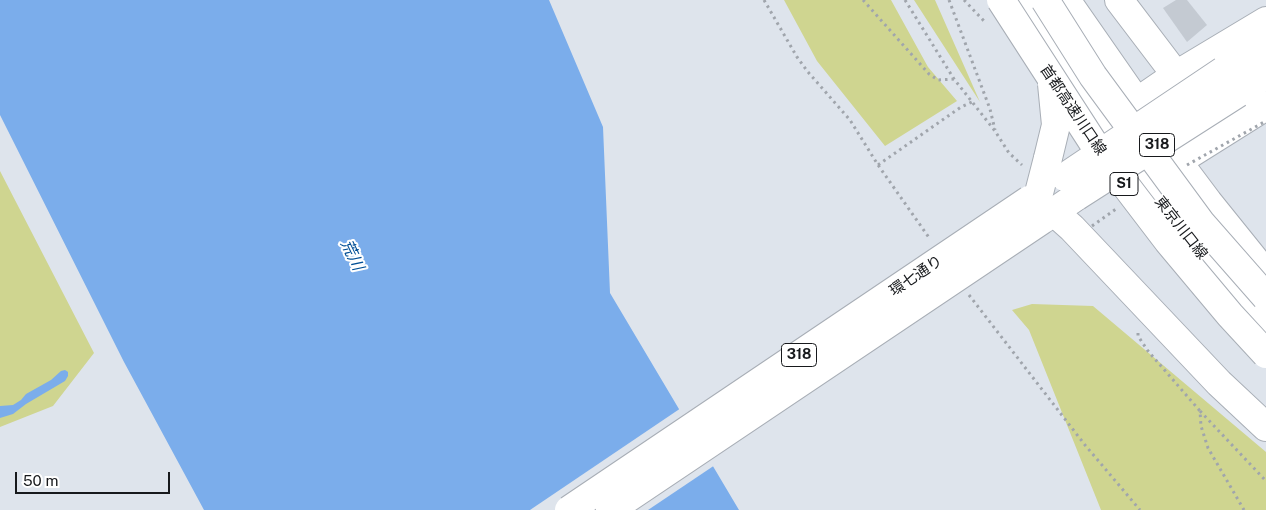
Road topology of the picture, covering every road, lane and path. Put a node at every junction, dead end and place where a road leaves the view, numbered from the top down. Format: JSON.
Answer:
{"nodes":[{"id":1,"x":863,"y":0,"type":"edge"},
{"id":2,"x":905,"y":0,"type":"edge"},
{"id":3,"x":949,"y":0,"type":"edge"},
{"id":4,"x":1001,"y":0,"type":"edge"},
{"id":5,"x":1014,"y":0,"type":"edge"},
{"id":6,"x":1017,"y":0,"type":"edge"},
{"id":7,"x":1045,"y":0,"type":"edge"},
{"id":8,"x":1066,"y":0,"type":"edge"},
{"id":9,"x":1120,"y":0,"type":"edge"},
{"id":10,"x":1266,"y":21,"type":"edge"},
{"id":11,"x":1266,"y":45,"type":"edge"},
{"id":12,"x":1176,"y":75,"type":"junction"},
{"id":13,"x":1266,"y":75,"type":"edge"},
{"id":14,"x":954,"y":78,"type":"junction"},
{"id":15,"x":1231,"y":82,"type":"junction"},
{"id":16,"x":972,"y":102,"type":"junction"},
{"id":17,"x":1137,"y":102,"type":"junction"},
{"id":18,"x":1266,"y":106,"type":"edge"},
{"id":19,"x":1106,"y":123,"type":"junction"},
{"id":20,"x":995,"y":131,"type":"junction"},
{"id":21,"x":1178,"y":162,"type":"junction"},
{"id":22,"x":878,"y":165,"type":"dead end"},
{"id":23,"x":1053,"y":174,"type":"junction"},
{"id":24,"x":1145,"y":181,"type":"junction"},
{"id":25,"x":1041,"y":206,"type":"junction"},
{"id":26,"x":1266,"y":274,"type":"edge"},
{"id":27,"x":1266,"y":297,"type":"edge"},
{"id":28,"x":1266,"y":326,"type":"edge"},
{"id":29,"x":1138,"y":336,"type":"dead end"},
{"id":30,"x":1266,"y":354,"type":"edge"},
{"id":31,"x":1200,"y":411,"type":"junction"},
{"id":32,"x":1266,"y":427,"type":"edge"},
{"id":33,"x":1266,"y":481,"type":"edge"},
{"id":34,"x":569,"y":510,"type":"edge"},
{"id":35,"x":610,"y":510,"type":"edge"},
{"id":36,"x":1244,"y":510,"type":"edge"}],
"edges":[{"from":1,"to":14,"type":"path"},
{"from":2,"to":14,"type":"path"},
{"from":3,"to":20,"type":"path"},
{"from":4,"to":30,"type":"main road","name":"首都高速川口線","number":"S1","bridge":true},
{"from":5,"to":19,"type":"main road","name":"東京川口線"},
{"from":6,"to":23,"type":"main road","bridge":true},
{"from":7,"to":27,"type":"main road","number":"S1","bridge":true},
{"from":8,"to":17,"type":"main road"},
{"from":9,"to":12,"type":"main road"},
{"from":10,"to":12,"type":"main road"},
{"from":11,"to":15,"type":"main road","name":"環七通り","number":"318"},
{"from":12,"to":17,"type":"main road"},
{"from":13,"to":15,"type":"main road","name":"環七通り","number":"318"},
{"from":14,"to":16,"type":"path"},
{"from":15,"to":23,"type":"main road","name":"環七通り","number":"318","bridge":true},
{"from":16,"to":20,"type":"path"},
{"from":16,"to":22,"type":"path"},
{"from":17,"to":19,"type":"main road"},
{"from":17,"to":21,"type":"main road"},
{"from":18,"to":21,"type":"main road","number":"318"},
{"from":19,"to":24,"type":"main road","name":"東京川口線"},
{"from":20,"to":23,"type":"path"},
{"from":21,"to":24,"type":"main road","number":"318"},
{"from":21,"to":26,"type":"main road"},
{"from":23,"to":25,"type":"main road"},
{"from":23,"to":25,"type":"main road","name":"環七通り","number":"318"},
{"from":24,"to":28,"type":"main road","name":"東京川口線"},
{"from":25,"to":32,"type":"main road"},
{"from":25,"to":34,"type":"main road","name":"環七通り","number":"318","bridge":true},
{"from":25,"to":35,"type":"main road","name":"環七通り","number":"318","bridge":true},
{"from":29,"to":31,"type":"path"},
{"from":31,"to":33,"type":"path"},
{"from":31,"to":36,"type":"path"}]}
